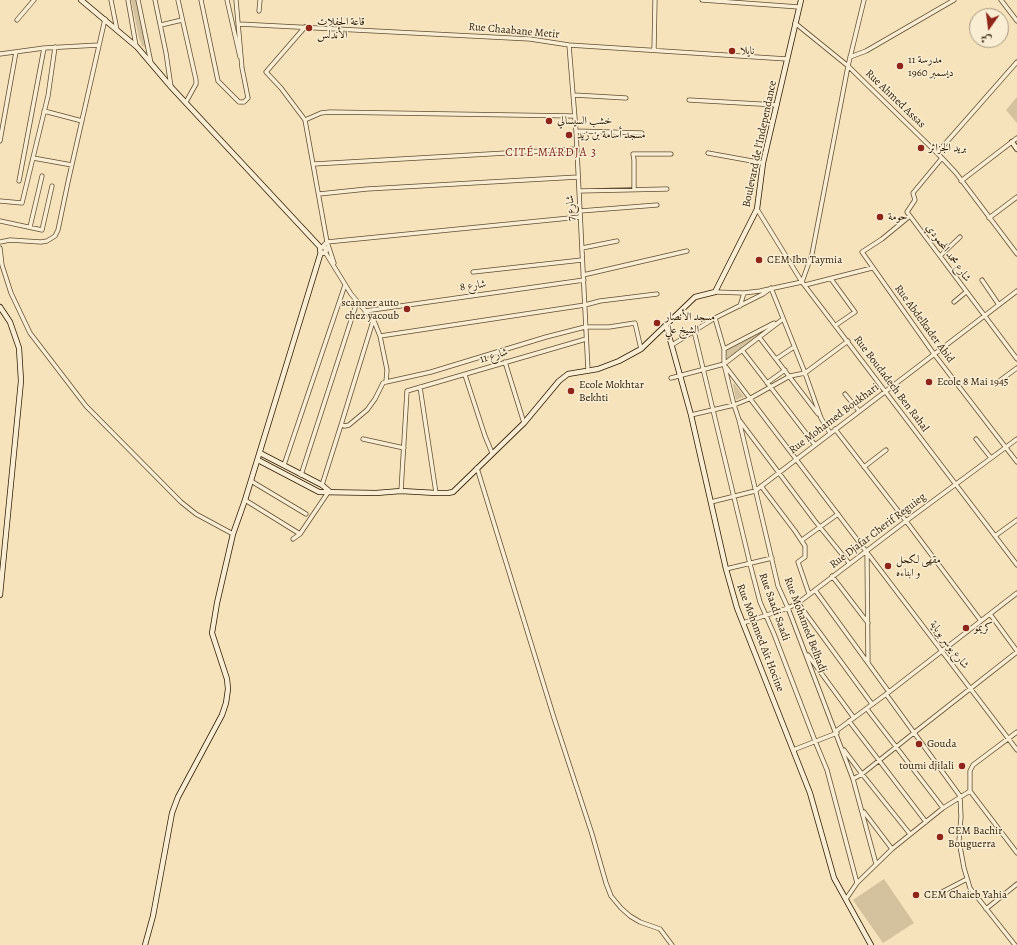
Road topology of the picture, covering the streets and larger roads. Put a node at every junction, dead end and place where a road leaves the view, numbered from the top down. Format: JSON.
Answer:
{"nodes":[{"id":1,"x":34,"y":0,"type":"edge"},
{"id":2,"x":81,"y":0,"type":"edge"},
{"id":3,"x":111,"y":0,"type":"edge"},
{"id":4,"x":128,"y":0,"type":"edge"},
{"id":5,"x":138,"y":0,"type":"edge"},
{"id":6,"x":155,"y":0,"type":"edge"},
{"id":7,"x":178,"y":0,"type":"edge"},
{"id":8,"x":201,"y":0,"type":"edge"},
{"id":9,"x":227,"y":0,"type":"edge"},
{"id":10,"x":236,"y":0,"type":"edge"},
{"id":11,"x":260,"y":0,"type":"edge"},
{"id":12,"x":655,"y":0,"type":"edge"},
{"id":13,"x":702,"y":0,"type":"edge"},
{"id":14,"x":801,"y":0,"type":"edge"},
{"id":15,"x":864,"y":0,"type":"edge"},
{"id":16,"x":954,"y":0,"type":"edge"},
{"id":17,"x":1001,"y":0,"type":"edge"},
{"id":18,"x":799,"y":7,"type":"junction"},
{"id":19,"x":259,"y":11,"type":"dead end"},
{"id":20,"x":105,"y":19,"type":"junction"},
{"id":21,"x":17,"y":20,"type":"dead end"},
{"id":22,"x":182,"y":20,"type":"junction"},
{"id":23,"x":1017,"y":21,"type":"edge"},
{"id":24,"x":795,"y":23,"type":"junction"},
{"id":25,"x":239,"y":24,"type":"junction"},
{"id":26,"x":161,"y":25,"type":"junction"},
{"id":27,"x":305,"y":27,"type":"junction"},
{"id":28,"x":117,"y":30,"type":"junction"},
{"id":29,"x":99,"y":45,"type":"junction"},
{"id":30,"x":569,"y":45,"type":"junction"},
{"id":31,"x":136,"y":46,"type":"junction"},
{"id":32,"x":55,"y":47,"type":"junction"},
{"id":33,"x":44,"y":48,"type":"junction"},
{"id":34,"x":654,"y":50,"type":"junction"},
{"id":35,"x":16,"y":52,"type":"junction"},
{"id":36,"x":0,"y":54,"type":"edge"},
{"id":37,"x":850,"y":57,"type":"junction"},
{"id":38,"x":787,"y":59,"type":"junction"},
{"id":39,"x":1017,"y":62,"type":"edge"},
{"id":40,"x":151,"y":64,"type":"junction"},
{"id":41,"x":848,"y":66,"type":"junction"},
{"id":42,"x":242,"y":68,"type":"junction"},
{"id":43,"x":172,"y":88,"type":"junction"},
{"id":44,"x":574,"y":95,"type":"junction"},
{"id":45,"x":626,"y":98,"type":"dead end"},
{"id":46,"x":689,"y":100,"type":"dead end"},
{"id":47,"x":186,"y":102,"type":"junction"},
{"id":48,"x":777,"y":105,"type":"junction"},
{"id":49,"x":44,"y":111,"type":"junction"},
{"id":50,"x":574,"y":116,"type":"junction"},
{"id":51,"x":305,"y":120,"type":"junction"},
{"id":52,"x":82,"y":121,"type":"junction"},
{"id":53,"x":576,"y":131,"type":"junction"},
{"id":54,"x":642,"y":133,"type":"dead end"},
{"id":55,"x":1017,"y":138,"type":"edge"},
{"id":56,"x":0,"y":141,"type":"edge"},
{"id":57,"x":1012,"y":142,"type":"junction"},
{"id":58,"x":576,"y":149,"type":"junction"},
{"id":59,"x":1017,"y":149,"type":"edge"},
{"id":60,"x":708,"y":153,"type":"dead end"},
{"id":61,"x":672,"y":154,"type":"dead end"},
{"id":62,"x":937,"y":154,"type":"junction"},
{"id":63,"x":33,"y":158,"type":"junction"},
{"id":64,"x":942,"y":158,"type":"junction"},
{"id":65,"x":763,"y":163,"type":"junction"},
{"id":66,"x":314,"y":164,"type":"junction"},
{"id":67,"x":72,"y":165,"type":"junction"},
{"id":68,"x":42,"y":176,"type":"dead end"},
{"id":69,"x":578,"y":177,"type":"junction"},
{"id":70,"x":19,"y":181,"type":"dead end"},
{"id":71,"x":961,"y":181,"type":"junction"},
{"id":72,"x":52,"y":186,"type":"dead end"},
{"id":73,"x":634,"y":189,"type":"junction"},
{"id":74,"x":667,"y":189,"type":"dead end"},
{"id":75,"x":579,"y":191,"type":"junction"},
{"id":76,"x":319,"y":194,"type":"junction"},
{"id":77,"x":1017,"y":197,"type":"edge"},
{"id":78,"x":0,"y":201,"type":"edge"},
{"id":79,"x":657,"y":205,"type":"dead end"},
{"id":80,"x":757,"y":209,"type":"junction"},
{"id":81,"x":580,"y":211,"type":"junction"},
{"id":82,"x":910,"y":216,"type":"junction"},
{"id":83,"x":580,"y":217,"type":"junction"},
{"id":84,"x":989,"y":218,"type":"junction"},
{"id":85,"x":0,"y":221,"type":"edge"},
{"id":86,"x":30,"y":227,"type":"junction"},
{"id":87,"x":960,"y":237,"type":"dead end"},
{"id":88,"x":617,"y":241,"type":"dead end"},
{"id":89,"x":0,"y":242,"type":"edge"},
{"id":90,"x":328,"y":242,"type":"junction"},
{"id":91,"x":0,"y":248,"type":"edge"},
{"id":92,"x":582,"y":248,"type":"junction"},
{"id":93,"x":322,"y":250,"type":"junction"},
{"id":94,"x":687,"y":251,"type":"dead end"},
{"id":95,"x":1017,"y":254,"type":"edge"},
{"id":96,"x":940,"y":256,"type":"junction"},
{"id":97,"x":582,"y":260,"type":"junction"},
{"id":98,"x":1,"y":265,"type":"edge"},
{"id":99,"x":872,"y":268,"type":"junction"},
{"id":100,"x":336,"y":270,"type":"junction"},
{"id":101,"x":473,"y":272,"type":"dead end"},
{"id":102,"x":583,"y":275,"type":"junction"},
{"id":103,"x":831,"y":279,"type":"junction"},
{"id":104,"x":584,"y":280,"type":"junction"},
{"id":105,"x":982,"y":280,"type":"dead end"},
{"id":106,"x":804,"y":283,"type":"junction"},
{"id":107,"x":345,"y":285,"type":"junction"},
{"id":108,"x":771,"y":288,"type":"junction"},
{"id":109,"x":1017,"y":291,"type":"edge"},
{"id":110,"x":715,"y":292,"type":"junction"},
{"id":111,"x":966,"y":292,"type":"junction"},
{"id":112,"x":744,"y":293,"type":"junction"},
{"id":113,"x":657,"y":294,"type":"dead end"},
{"id":114,"x":357,"y":302,"type":"junction"},
{"id":115,"x":954,"y":302,"type":"dead end"},
{"id":116,"x":585,"y":305,"type":"junction"},
{"id":117,"x":999,"y":305,"type":"junction"},
{"id":118,"x":740,"y":306,"type":"junction"},
{"id":119,"x":0,"y":308,"type":"edge"},
{"id":120,"x":365,"y":311,"type":"junction"},
{"id":121,"x":984,"y":316,"type":"junction"},
{"id":122,"x":715,"y":318,"type":"junction"},
{"id":123,"x":783,"y":319,"type":"junction"},
{"id":124,"x":374,"y":320,"type":"junction"},
{"id":125,"x":666,"y":325,"type":"junction"},
{"id":126,"x":836,"y":326,"type":"junction"},
{"id":127,"x":585,"y":328,"type":"junction"},
{"id":128,"x":694,"y":331,"type":"junction"},
{"id":129,"x":380,"y":336,"type":"junction"},
{"id":130,"x":759,"y":337,"type":"junction"},
{"id":131,"x":586,"y":339,"type":"junction"},
{"id":132,"x":848,"y":341,"type":"junction"},
{"id":133,"x":672,"y":345,"type":"junction"},
{"id":134,"x":794,"y":347,"type":"junction"},
{"id":135,"x":641,"y":349,"type":"junction"},
{"id":136,"x":724,"y":349,"type":"junction"},
{"id":137,"x":742,"y":350,"type":"junction"},
{"id":138,"x":934,"y":354,"type":"junction"},
{"id":139,"x":776,"y":359,"type":"junction"},
{"id":140,"x":1017,"y":359,"type":"edge"},
{"id":141,"x":505,"y":362,"type":"junction"},
{"id":142,"x":724,"y":364,"type":"junction"},
{"id":143,"x":1017,"y":368,"type":"edge"},
{"id":144,"x":702,"y":369,"type":"junction"},
{"id":145,"x":588,"y":370,"type":"junction"},
{"id":146,"x":784,"y":370,"type":"junction"},
{"id":147,"x":805,"y":373,"type":"junction"},
{"id":148,"x":465,"y":375,"type":"junction"},
{"id":149,"x":680,"y":375,"type":"junction"},
{"id":150,"x":790,"y":376,"type":"junction"},
{"id":151,"x":671,"y":378,"type":"dead end"},
{"id":152,"x":386,"y":382,"type":"junction"},
{"id":153,"x":998,"y":382,"type":"dead end"},
{"id":154,"x":767,"y":383,"type":"junction"},
{"id":155,"x":420,"y":387,"type":"junction"},
{"id":156,"x":770,"y":387,"type":"junction"},
{"id":157,"x":885,"y":392,"type":"junction"},
{"id":158,"x":845,"y":394,"type":"dead end"},
{"id":159,"x":749,"y":399,"type":"junction"},
{"id":160,"x":734,"y":405,"type":"junction"},
{"id":161,"x":713,"y":409,"type":"junction"},
{"id":162,"x":859,"y":411,"type":"junction"},
{"id":163,"x":691,"y":415,"type":"junction"},
{"id":164,"x":821,"y":418,"type":"junction"},
{"id":165,"x":739,"y":420,"type":"junction"},
{"id":166,"x":524,"y":423,"type":"junction"},
{"id":167,"x":341,"y":425,"type":"junction"},
{"id":168,"x":835,"y":429,"type":"junction"},
{"id":169,"x":830,"y":433,"type":"junction"},
{"id":170,"x":364,"y":439,"type":"dead end"},
{"id":171,"x":976,"y":439,"type":"dead end"},
{"id":172,"x":1017,"y":439,"type":"edge"},
{"id":173,"x":815,"y":445,"type":"junction"},
{"id":174,"x":404,"y":448,"type":"junction"},
{"id":175,"x":1006,"y":448,"type":"junction"},
{"id":176,"x":886,"y":450,"type":"dead end"},
{"id":177,"x":260,"y":453,"type":"junction"},
{"id":178,"x":492,"y":453,"type":"junction"},
{"id":179,"x":991,"y":458,"type":"junction"},
{"id":180,"x":796,"y":459,"type":"junction"},
{"id":181,"x":258,"y":460,"type":"junction"},
{"id":182,"x":1017,"y":462,"type":"edge"},
{"id":183,"x":284,"y":465,"type":"junction"},
{"id":184,"x":864,"y":467,"type":"junction"},
{"id":185,"x":477,"y":468,"type":"junction"},
{"id":186,"x":778,"y":472,"type":"junction"},
{"id":187,"x":301,"y":475,"type":"junction"},
{"id":188,"x":251,"y":481,"type":"junction"},
{"id":189,"x":322,"y":485,"type":"junction"},
{"id":190,"x":956,"y":485,"type":"junction"},
{"id":191,"x":761,"y":486,"type":"junction"},
{"id":192,"x":329,"y":491,"type":"junction"},
{"id":193,"x":755,"y":491,"type":"junction"},
{"id":194,"x":401,"y":492,"type":"junction"},
{"id":195,"x":436,"y":493,"type":"junction"},
{"id":196,"x":733,"y":496,"type":"junction"},
{"id":197,"x":245,"y":500,"type":"junction"},
{"id":198,"x":711,"y":502,"type":"junction"},
{"id":199,"x":306,"y":514,"type":"dead end"},
{"id":200,"x":838,"y":514,"type":"junction"},
{"id":201,"x":1017,"y":520,"type":"edge"},
{"id":202,"x":906,"y":521,"type":"junction"},
{"id":203,"x":820,"y":527,"type":"junction"},
{"id":204,"x":233,"y":534,"type":"junction"},
{"id":205,"x":300,"y":534,"type":"junction"},
{"id":206,"x":995,"y":536,"type":"junction"},
{"id":207,"x":293,"y":539,"type":"dead end"},
{"id":208,"x":802,"y":540,"type":"junction"},
{"id":209,"x":867,"y":551,"type":"junction"},
{"id":210,"x":772,"y":558,"type":"junction"},
{"id":211,"x":849,"y":563,"type":"junction"},
{"id":212,"x":750,"y":564,"type":"junction"},
{"id":213,"x":1017,"y":565,"type":"edge"},
{"id":214,"x":726,"y":569,"type":"junction"},
{"id":215,"x":832,"y":576,"type":"junction"},
{"id":216,"x":815,"y":590,"type":"junction"},
{"id":217,"x":1017,"y":593,"type":"edge"},
{"id":218,"x":809,"y":594,"type":"junction"},
{"id":219,"x":0,"y":595,"type":"edge"},
{"id":220,"x":798,"y":603,"type":"junction"},
{"id":221,"x":788,"y":608,"type":"junction"},
{"id":222,"x":990,"y":614,"type":"junction"},
{"id":223,"x":766,"y":616,"type":"junction"},
{"id":224,"x":981,"y":621,"type":"junction"},
{"id":225,"x":743,"y":623,"type":"junction"},
{"id":226,"x":868,"y":623,"type":"junction"},
{"id":227,"x":805,"y":651,"type":"junction"},
{"id":228,"x":941,"y":651,"type":"junction"},
{"id":229,"x":1017,"y":651,"type":"edge"},
{"id":230,"x":868,"y":663,"type":"junction"},
{"id":231,"x":970,"y":689,"type":"junction"},
{"id":232,"x":888,"y":693,"type":"junction"},
{"id":233,"x":872,"y":704,"type":"junction"},
{"id":234,"x":867,"y":708,"type":"junction"},
{"id":235,"x":854,"y":718,"type":"junction"},
{"id":236,"x":850,"y":721,"type":"junction"},
{"id":237,"x":836,"y":732,"type":"junction"},
{"id":238,"x":915,"y":732,"type":"junction"},
{"id":239,"x":1017,"y":732,"type":"edge"},
{"id":240,"x":1009,"y":738,"type":"junction"},
{"id":241,"x":815,"y":741,"type":"junction"},
{"id":242,"x":842,"y":746,"type":"junction"},
{"id":243,"x":896,"y":746,"type":"junction"},
{"id":244,"x":793,"y":750,"type":"junction"},
{"id":245,"x":1017,"y":750,"type":"edge"},
{"id":246,"x":879,"y":760,"type":"junction"},
{"id":247,"x":862,"y":774,"type":"junction"},
{"id":248,"x":853,"y":778,"type":"junction"},
{"id":249,"x":970,"y":791,"type":"junction"},
{"id":250,"x":960,"y":796,"type":"junction"},
{"id":251,"x":943,"y":808,"type":"junction"},
{"id":252,"x":862,"y":810,"type":"junction"},
{"id":253,"x":926,"y":822,"type":"junction"},
{"id":254,"x":910,"y":834,"type":"junction"},
{"id":255,"x":892,"y":849,"type":"junction"},
{"id":256,"x":1017,"y":853,"type":"edge"},
{"id":257,"x":876,"y":864,"type":"junction"},
{"id":258,"x":967,"y":879,"type":"junction"},
{"id":259,"x":857,"y":883,"type":"junction"},
{"id":260,"x":1017,"y":884,"type":"edge"},
{"id":261,"x":942,"y":892,"type":"dead end"},
{"id":262,"x":846,"y":899,"type":"junction"},
{"id":263,"x":986,"y":909,"type":"junction"},
{"id":264,"x":145,"y":945,"type":"edge"},
{"id":265,"x":672,"y":945,"type":"edge"},
{"id":266,"x":871,"y":945,"type":"edge"},
{"id":267,"x":1015,"y":945,"type":"edge"}],
"edges":[{"from":1,"to":21,"type":"street"},
{"from":2,"to":20,"type":"street"},
{"from":3,"to":28,"type":"street"},
{"from":4,"to":31,"type":"street"},
{"from":5,"to":40,"type":"street"},
{"from":6,"to":26,"type":"street"},
{"from":7,"to":22,"type":"street"},
{"from":8,"to":42,"type":"street"},
{"from":9,"to":42,"type":"street"},
{"from":10,"to":25,"type":"street"},
{"from":11,"to":19,"type":"street"},
{"from":12,"to":34,"type":"street"},
{"from":13,"to":18,"type":"street"},
{"from":14,"to":18,"type":"street","name":"Boulevard de l'Independance"},
{"from":15,"to":37,"type":"street"},
{"from":16,"to":37,"type":"street"},
{"from":17,"to":23,"type":"street"},
{"from":18,"to":24,"type":"street","name":"Boulevard de l'Independance"},
{"from":20,"to":28,"type":"street"},
{"from":20,"to":29,"type":"street"},
{"from":22,"to":26,"type":"street"},
{"from":22,"to":47,"type":"street"},
{"from":24,"to":38,"type":"street","name":"Boulevard de l'Independance"},
{"from":24,"to":41,"type":"street","name":"Rue Ahmed Assas"},
{"from":25,"to":27,"type":"street","name":"Rue Chaabane Metir"},
{"from":25,"to":42,"type":"street"},
{"from":26,"to":43,"type":"street"},
{"from":27,"to":30,"type":"street","name":"Rue Chaabane Metir"},
{"from":27,"to":51,"type":"street"},
{"from":28,"to":31,"type":"street"},
{"from":29,"to":32,"type":"street"},
{"from":29,"to":52,"type":"street"},
{"from":30,"to":34,"type":"street","name":"Rue Chaabane Metir"},
{"from":30,"to":44,"type":"street","name":"شارع 7"},
{"from":31,"to":40,"type":"street"},
{"from":32,"to":33,"type":"street"},
{"from":32,"to":49,"type":"street"},
{"from":33,"to":35,"type":"street"},
{"from":33,"to":70,"type":"street"},
{"from":34,"to":38,"type":"street","name":"Rue Chaabane Metir"},
{"from":35,"to":36,"type":"street"},
{"from":35,"to":56,"type":"street"},
{"from":37,"to":41,"type":"street"},
{"from":38,"to":48,"type":"street","name":"Boulevard de l'Independance"},
{"from":39,"to":62,"type":"street"},
{"from":40,"to":43,"type":"street"},
{"from":41,"to":62,"type":"street","name":"Rue Ahmed Assas"},
{"from":41,"to":106,"type":"street"},
{"from":43,"to":47,"type":"street"},
{"from":44,"to":45,"type":"street"},
{"from":44,"to":50,"type":"street","name":"شارع 7"},
{"from":46,"to":48,"type":"street"},
{"from":47,"to":93,"type":"street"},
{"from":48,"to":65,"type":"street","name":"Boulevard de l'Independance"},
{"from":49,"to":52,"type":"street"},
{"from":49,"to":63,"type":"street"},
{"from":50,"to":51,"type":"street"},
{"from":50,"to":53,"type":"street","name":"شارع 7"},
{"from":51,"to":66,"type":"street"},
{"from":52,"to":67,"type":"street"},
{"from":53,"to":54,"type":"street"},
{"from":53,"to":58,"type":"street","name":"شارع 7"},
{"from":55,"to":57,"type":"street"},
{"from":57,"to":59,"type":"street"},
{"from":57,"to":71,"type":"street"},
{"from":58,"to":66,"type":"street"},
{"from":58,"to":69,"type":"street","name":"شارع 7"},
{"from":60,"to":65,"type":"street"},
{"from":61,"to":73,"type":"street"},
{"from":62,"to":64,"type":"street","name":"Rue Ahmed Assas"},
{"from":63,"to":67,"type":"street"},
{"from":63,"to":78,"type":"street"},
{"from":64,"to":71,"type":"street","name":"Rue Ahmed Assas"},
{"from":64,"to":82,"type":"street"},
{"from":65,"to":80,"type":"street","name":"Boulevard de l'Independance"},
{"from":66,"to":76,"type":"street"},
{"from":67,"to":89,"type":"street"},
{"from":68,"to":86,"type":"street"},
{"from":69,"to":75,"type":"street","name":"شارع 7"},
{"from":69,"to":76,"type":"street"},
{"from":71,"to":84,"type":"street","name":"Rue Ahmed Assas"},
{"from":72,"to":86,"type":"street"},
{"from":73,"to":74,"type":"street"},
{"from":73,"to":75,"type":"street"},
{"from":75,"to":81,"type":"street","name":"شارع 7"},
{"from":76,"to":90,"type":"street"},
{"from":77,"to":84,"type":"street"},
{"from":79,"to":81,"type":"street"},
{"from":80,"to":106,"type":"street","name":"Rue Boudadech Ben Rahal"},
{"from":80,"to":110,"type":"street","name":"Boulevard de l'Independance"},
{"from":81,"to":83,"type":"street","name":"شارع 7"},
{"from":82,"to":96,"type":"street","name":"شارع محمد المحمودي"},
{"from":82,"to":99,"type":"street","name":"Rue Abdelkader Abid"},
{"from":83,"to":90,"type":"street"},
{"from":83,"to":92,"type":"street","name":"شارع 7"},
{"from":84,"to":95,"type":"street","name":"Rue Ahmed Assas"},
{"from":85,"to":86,"type":"street"},
{"from":87,"to":96,"type":"street"},
{"from":88,"to":92,"type":"street"},
{"from":90,"to":93,"type":"street"},
{"from":90,"to":100,"type":"street"},
{"from":91,"to":98,"type":"street"},
{"from":92,"to":97,"type":"street","name":"شارع 7"},
{"from":93,"to":100,"type":"street"},
{"from":93,"to":177,"type":"street"},
{"from":94,"to":102,"type":"street"},
{"from":96,"to":111,"type":"street","name":"شارع محمد المحمودي"},
{"from":97,"to":101,"type":"street"},
{"from":97,"to":102,"type":"street","name":"شارع 7"},
{"from":98,"to":204,"type":"street"},
{"from":99,"to":103,"type":"street"},
{"from":99,"to":138,"type":"street","name":"Rue Abdelkader Abid"},
{"from":100,"to":107,"type":"street"},
{"from":102,"to":104,"type":"street","name":"شارع 7"},
{"from":103,"to":106,"type":"street"},
{"from":103,"to":126,"type":"street"},
{"from":104,"to":116,"type":"street","name":"شارع 7"},
{"from":104,"to":120,"type":"street","name":"شارع 8"},
{"from":105,"to":117,"type":"street"},
{"from":106,"to":108,"type":"street"},
{"from":106,"to":126,"type":"street","name":"Rue Boudadech Ben Rahal"},
{"from":107,"to":114,"type":"street"},
{"from":107,"to":183,"type":"street"},
{"from":108,"to":112,"type":"street"},
{"from":108,"to":118,"type":"street"},
{"from":108,"to":123,"type":"street"},
{"from":109,"to":117,"type":"street","name":"Rue Mohamed Boukhari"},
{"from":110,"to":112,"type":"street"},
{"from":110,"to":125,"type":"street"},
{"from":111,"to":115,"type":"street"},
{"from":111,"to":121,"type":"street","name":"شارع محمد المحمودي"},
{"from":112,"to":118,"type":"street"},
{"from":113,"to":116,"type":"street"},
{"from":114,"to":120,"type":"street"},
{"from":114,"to":187,"type":"street"},
{"from":116,"to":127,"type":"street","name":"شارع 7"},
{"from":116,"to":129,"type":"street"},
{"from":117,"to":121,"type":"street","name":"Rue Mohamed Boukhari"},
{"from":118,"to":122,"type":"street"},
{"from":119,"to":219,"type":"street"},
{"from":120,"to":124,"type":"street"},
{"from":121,"to":138,"type":"street","name":"Rue Mohamed Boukhari"},
{"from":121,"to":140,"type":"street","name":"شارع محمد المحمودي"},
{"from":122,"to":128,"type":"street"},
{"from":122,"to":136,"type":"street","name":"Rue Mohamed Belhadj"},
{"from":123,"to":130,"type":"street"},
{"from":123,"to":134,"type":"street"},
{"from":123,"to":136,"type":"street"},
{"from":124,"to":129,"type":"street"},
{"from":124,"to":167,"type":"street"},
{"from":125,"to":133,"type":"street","name":"Rue Mohamed Ait Hocine"},
{"from":125,"to":135,"type":"street"},
{"from":126,"to":132,"type":"street","name":"Rue Boudadech Ben Rahal"},
{"from":127,"to":131,"type":"street","name":"شارع 7"},
{"from":127,"to":135,"type":"street"},
{"from":127,"to":152,"type":"street"},
{"from":128,"to":133,"type":"street"},
{"from":128,"to":144,"type":"street","name":"Rue Saadi Saadi"},
{"from":129,"to":152,"type":"street"},
{"from":130,"to":137,"type":"street"},
{"from":130,"to":139,"type":"street"},
{"from":131,"to":141,"type":"street","name":"شارع 11"},
{"from":131,"to":145,"type":"street","name":"شارع 7"},
{"from":132,"to":147,"type":"street"},
{"from":132,"to":157,"type":"street","name":"Rue Boudadech Ben Rahal"},
{"from":133,"to":149,"type":"street","name":"Rue Mohamed Ait Hocine"},
{"from":134,"to":139,"type":"street"},
{"from":134,"to":147,"type":"street"},
{"from":135,"to":145,"type":"street"},
{"from":136,"to":142,"type":"street","name":"Rue Mohamed Belhadj"},
{"from":137,"to":142,"type":"street"},
{"from":137,"to":154,"type":"street"},
{"from":138,"to":157,"type":"street","name":"Rue Mohamed Boukhari"},
{"from":138,"to":175,"type":"street","name":"Rue Abdelkader Abid"},
{"from":139,"to":146,"type":"street"},
{"from":141,"to":148,"type":"street","name":"شارع 11"},
{"from":141,"to":166,"type":"street"},
{"from":142,"to":144,"type":"street"},
{"from":142,"to":159,"type":"street","name":"شارع يوسر بوباية"},
{"from":142,"to":160,"type":"street","name":"Rue Mohamed Belhadj"},
{"from":143,"to":153,"type":"street"},
{"from":144,"to":149,"type":"street"},
{"from":144,"to":161,"type":"street","name":"Rue Saadi Saadi"},
{"from":145,"to":166,"type":"street"},
{"from":146,"to":150,"type":"street"},
{"from":146,"to":154,"type":"street"},
{"from":147,"to":150,"type":"street"},
{"from":147,"to":164,"type":"street"},
{"from":148,"to":155,"type":"street","name":"شارع 11"},
{"from":148,"to":178,"type":"street"},
{"from":149,"to":151,"type":"street"},
{"from":149,"to":163,"type":"street","name":"Rue Mohamed Ait Hocine"},
{"from":150,"to":156,"type":"street"},
{"from":150,"to":164,"type":"street"},
{"from":152,"to":167,"type":"street"},
{"from":154,"to":156,"type":"street"},
{"from":155,"to":174,"type":"street","name":"شارع 11"},
{"from":155,"to":195,"type":"street"},
{"from":156,"to":159,"type":"street"},
{"from":156,"to":173,"type":"street"},
{"from":157,"to":162,"type":"street","name":"Rue Mohamed Boukhari"},
{"from":157,"to":190,"type":"street","name":"Rue Boudadech Ben Rahal"},
{"from":158,"to":162,"type":"street"},
{"from":159,"to":160,"type":"street"},
{"from":159,"to":180,"type":"street","name":"شارع يوسر بوباية"},
{"from":160,"to":161,"type":"street"},
{"from":160,"to":165,"type":"street","name":"Rue Mohamed Belhadj"},
{"from":161,"to":163,"type":"street"},
{"from":161,"to":196,"type":"street","name":"Rue Saadi Saadi"},
{"from":162,"to":168,"type":"street","name":"Rue Mohamed Boukhari"},
{"from":163,"to":198,"type":"street","name":"Rue Mohamed Ait Hocine"},
{"from":164,"to":169,"type":"street"},
{"from":165,"to":186,"type":"street"},
{"from":165,"to":193,"type":"street","name":"Rue Mohamed Belhadj"},
{"from":166,"to":178,"type":"street"},
{"from":167,"to":189,"type":"street"},
{"from":168,"to":169,"type":"street","name":"Rue Mohamed Boukhari"},
{"from":168,"to":184,"type":"street"},
{"from":169,"to":173,"type":"street","name":"Rue Mohamed Boukhari"},
{"from":170,"to":174,"type":"street"},
{"from":171,"to":179,"type":"street"},
{"from":172,"to":175,"type":"street","name":"Rue Djafar Cherif Reguieg"},
{"from":173,"to":180,"type":"street","name":"Rue Mohamed Boukhari"},
{"from":174,"to":194,"type":"street"},
{"from":175,"to":179,"type":"street","name":"Rue Djafar Cherif Reguieg"},
{"from":175,"to":182,"type":"street","name":"Rue Abdelkader Abid"},
{"from":176,"to":184,"type":"street"},
{"from":177,"to":181,"type":"street"},
{"from":177,"to":183,"type":"street"},
{"from":178,"to":185,"type":"street"},
{"from":179,"to":190,"type":"street","name":"Rue Djafar Cherif Reguieg"},
{"from":180,"to":186,"type":"street","name":"Rue Mohamed Boukhari"},
{"from":180,"to":200,"type":"street","name":"شارع يوسر بوباية"},
{"from":181,"to":188,"type":"street"},
{"from":181,"to":192,"type":"street"},
{"from":183,"to":187,"type":"street"},
{"from":184,"to":202,"type":"street"},
{"from":185,"to":195,"type":"street"},
{"from":185,"to":265,"type":"street"},
{"from":186,"to":191,"type":"street","name":"Rue Mohamed Boukhari"},
{"from":186,"to":203,"type":"street"},
{"from":187,"to":189,"type":"street"},
{"from":188,"to":197,"type":"street"},
{"from":188,"to":199,"type":"street"},
{"from":189,"to":192,"type":"street"},
{"from":190,"to":202,"type":"street","name":"Rue Djafar Cherif Reguieg"},
{"from":190,"to":206,"type":"street","name":"Rue Boudadech Ben Rahal"},
{"from":191,"to":193,"type":"street","name":"Rue Mohamed Boukhari"},
{"from":191,"to":208,"type":"street"},
{"from":192,"to":194,"type":"street"},
{"from":192,"to":205,"type":"street"},
{"from":193,"to":196,"type":"street","name":"Rue Mohamed Boukhari"},
{"from":193,"to":210,"type":"street","name":"Rue Mohamed Belhadj"},
{"from":194,"to":195,"type":"street"},
{"from":196,"to":198,"type":"street","name":"Rue Mohamed Boukhari"},
{"from":196,"to":212,"type":"street","name":"Rue Saadi Saadi"},
{"from":197,"to":204,"type":"street"},
{"from":197,"to":205,"type":"street"},
{"from":198,"to":214,"type":"street","name":"Rue Mohamed Ait Hocine"},
{"from":200,"to":203,"type":"street"},
{"from":200,"to":209,"type":"street","name":"شارع يوسر بوباية"},
{"from":201,"to":206,"type":"street"},
{"from":202,"to":209,"type":"street","name":"Rue Djafar Cherif Reguieg"},
{"from":202,"to":224,"type":"street"},
{"from":203,"to":208,"type":"street"},
{"from":203,"to":211,"type":"street"},
{"from":204,"to":264,"type":"street"},
{"from":205,"to":207,"type":"street"},
{"from":206,"to":213,"type":"street","name":"Rue Boudadech Ben Rahal"},
{"from":208,"to":218,"type":"street"},
{"from":209,"to":211,"type":"street","name":"Rue Djafar Cherif Reguieg"},
{"from":209,"to":226,"type":"street"},
{"from":209,"to":228,"type":"street","name":"شارع يوسر بوباية"},
{"from":210,"to":212,"type":"street"},
{"from":210,"to":221,"type":"street","name":"Rue Mohamed Belhadj"},
{"from":211,"to":215,"type":"street","name":"Rue Djafar Cherif Reguieg"},
{"from":212,"to":214,"type":"street"},
{"from":212,"to":223,"type":"street","name":"Rue Saadi Saadi"},
{"from":214,"to":225,"type":"street","name":"Rue Mohamed Ait Hocine"},
{"from":215,"to":216,"type":"street","name":"Rue Djafar Cherif Reguieg"},
{"from":215,"to":226,"type":"street"},
{"from":216,"to":218,"type":"street","name":"Rue Djafar Cherif Reguieg"},
{"from":216,"to":230,"type":"street"},
{"from":217,"to":222,"type":"street"},
{"from":218,"to":220,"type":"street","name":"Rue Djafar Cherif Reguieg"},
{"from":220,"to":221,"type":"street","name":"Rue Djafar Cherif Reguieg"},
{"from":220,"to":233,"type":"street"},
{"from":221,"to":223,"type":"street","name":"Rue Djafar Cherif Reguieg"},
{"from":221,"to":227,"type":"street","name":"Rue Mohamed Belhadj"},
{"from":222,"to":224,"type":"street"},
{"from":222,"to":229,"type":"street"},
{"from":223,"to":225,"type":"street","name":"Rue Djafar Cherif Reguieg"},
{"from":223,"to":241,"type":"street","name":"Rue Saadi Saadi"},
{"from":224,"to":228,"type":"street"},
{"from":225,"to":244,"type":"street","name":"Rue Mohamed Ait Hocine"},
{"from":226,"to":230,"type":"street"},
{"from":227,"to":235,"type":"street"},
{"from":227,"to":237,"type":"street","name":"Rue Mohamed Belhadj"},
{"from":228,"to":231,"type":"street","name":"شارع يوسر بوباية"},
{"from":228,"to":232,"type":"street"},
{"from":229,"to":231,"type":"street"},
{"from":230,"to":232,"type":"street"},
{"from":231,"to":238,"type":"street"},
{"from":231,"to":240,"type":"street","name":"شارع يوسر بوباية"},
{"from":232,"to":233,"type":"street"},
{"from":232,"to":238,"type":"street"},
{"from":233,"to":234,"type":"street"},
{"from":234,"to":235,"type":"street"},
{"from":234,"to":243,"type":"street"},
{"from":235,"to":236,"type":"street"},
{"from":236,"to":237,"type":"street"},
{"from":236,"to":246,"type":"street"},
{"from":237,"to":241,"type":"street"},
{"from":237,"to":242,"type":"street","name":"Rue Mohamed Belhadj"},
{"from":238,"to":243,"type":"street"},
{"from":238,"to":250,"type":"street"},
{"from":239,"to":240,"type":"street"},
{"from":240,"to":245,"type":"street","name":"شارع يوسر بوباية"},
{"from":240,"to":249,"type":"street"},
{"from":241,"to":244,"type":"street"},
{"from":241,"to":259,"type":"street","name":"Rue Saadi Saadi"},
{"from":242,"to":247,"type":"street"},
{"from":242,"to":248,"type":"street","name":"Rue Mohamed Belhadj"},
{"from":243,"to":246,"type":"street"},
{"from":243,"to":251,"type":"street"},
{"from":244,"to":262,"type":"street","name":"Rue Mohamed Ait Hocine"},
{"from":246,"to":247,"type":"street"},
{"from":246,"to":253,"type":"street"},
{"from":247,"to":248,"type":"street"},
{"from":247,"to":254,"type":"street"},
{"from":248,"to":252,"type":"street","name":"Rue Mohamed Belhadj"},
{"from":249,"to":250,"type":"street"},
{"from":249,"to":256,"type":"street"},
{"from":250,"to":251,"type":"street"},
{"from":250,"to":258,"type":"street"},
{"from":251,"to":253,"type":"street"},
{"from":252,"to":255,"type":"street"},
{"from":252,"to":257,"type":"street","name":"Rue Mohamed Belhadj"},
{"from":253,"to":254,"type":"street"},
{"from":254,"to":255,"type":"street"},
{"from":255,"to":257,"type":"street"},
{"from":257,"to":259,"type":"street"},
{"from":258,"to":261,"type":"street"},
{"from":258,"to":263,"type":"street"},
{"from":259,"to":262,"type":"street"},
{"from":260,"to":263,"type":"street"},
{"from":262,"to":266,"type":"street","name":"Rue Mohamed Ait Hocine"},
{"from":263,"to":267,"type":"street"}]}
